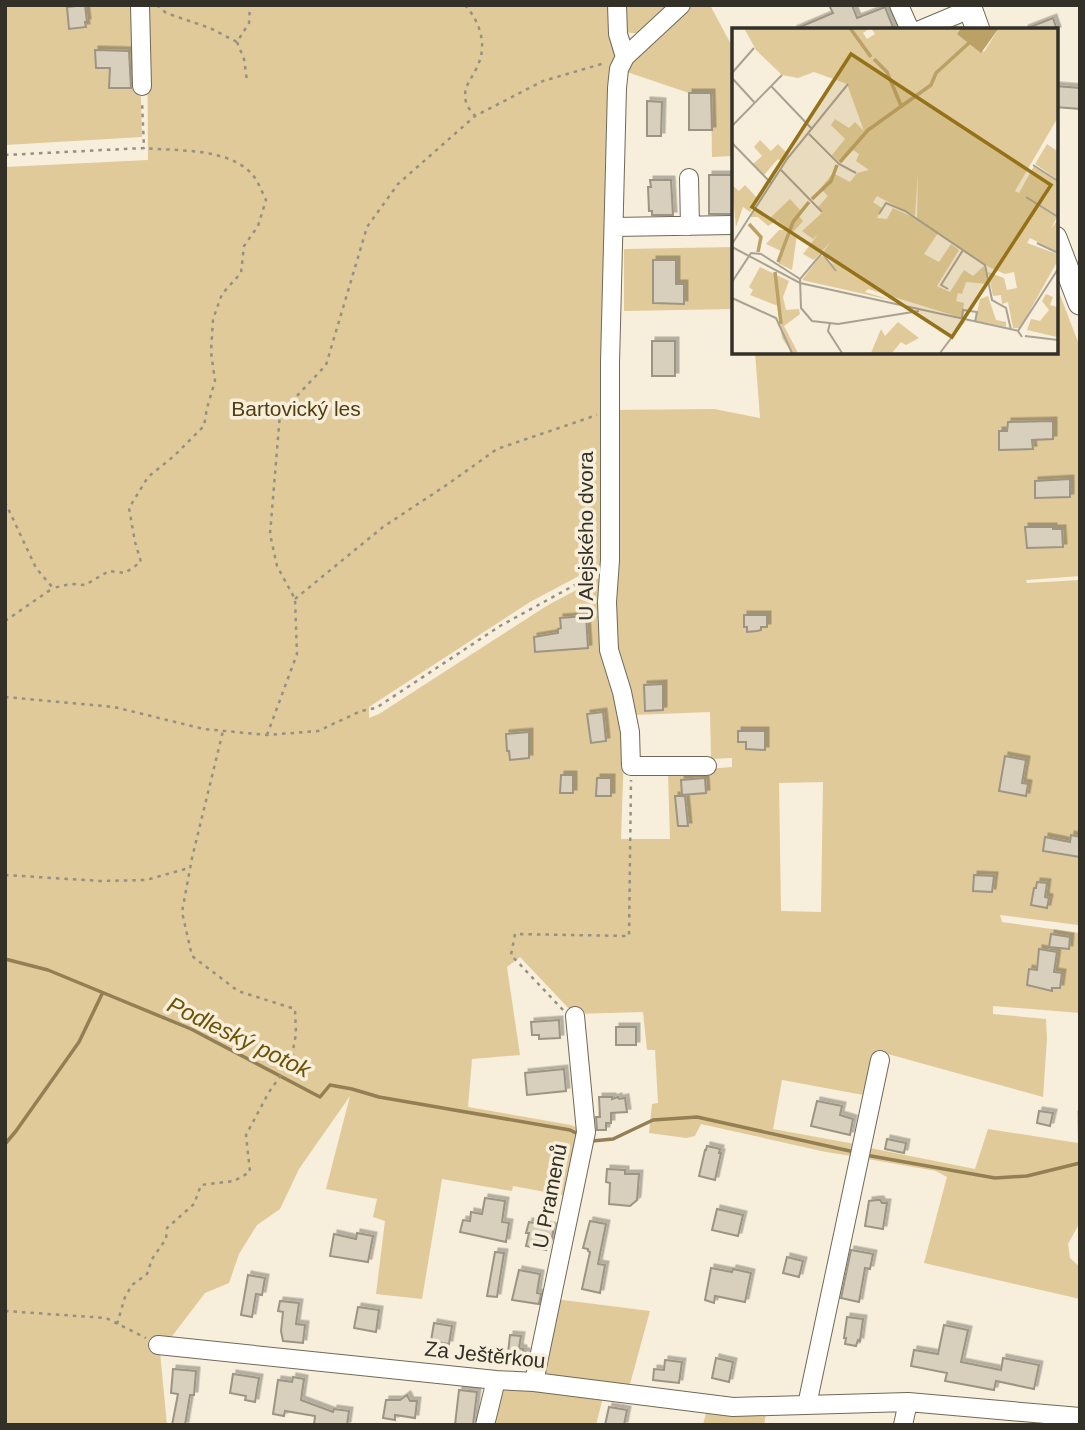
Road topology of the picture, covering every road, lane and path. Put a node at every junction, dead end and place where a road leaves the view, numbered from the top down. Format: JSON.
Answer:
{"nodes":[{"id":1,"x":140,"y":5,"type":"edge"},
{"id":2,"x":157,"y":5,"type":"edge"},
{"id":3,"x":250,"y":5,"type":"edge"},
{"id":4,"x":465,"y":5,"type":"edge"},
{"id":5,"x":617,"y":5,"type":"edge"},
{"id":6,"x":681,"y":5,"type":"edge"},
{"id":7,"x":899,"y":5,"type":"edge"},
{"id":8,"x":972,"y":15,"type":"edge"},
{"id":9,"x":909,"y":28,"type":"edge"},
{"id":10,"x":927,"y":28,"type":"edge"},
{"id":11,"x":237,"y":42,"type":"junction"},
{"id":12,"x":625,"y":57,"type":"junction"},
{"id":13,"x":247,"y":81,"type":"dead end"},
{"id":14,"x":142,"y":86,"type":"joint"},
{"id":15,"x":475,"y":116,"type":"junction"},
{"id":16,"x":144,"y":148,"type":"junction"},
{"id":17,"x":5,"y":155,"type":"edge"},
{"id":18,"x":690,"y":178,"type":"dead end"},
{"id":19,"x":732,"y":225,"type":"edge"},
{"id":20,"x":691,"y":226,"type":"junction"},
{"id":21,"x":614,"y":227,"type":"junction"},
{"id":22,"x":1057,"y":243,"type":"edge"},
{"id":23,"x":1057,"y":245,"type":"edge"},
{"id":24,"x":1080,"y":268,"type":"edge"},
{"id":25,"x":1080,"y":303,"type":"edge"},
{"id":26,"x":610,"y":410,"type":"junction"},
{"id":27,"x":5,"y":502,"type":"edge"},
{"id":28,"x":610,"y":560,"type":"junction"},
{"id":29,"x":53,"y":588,"type":"junction"},
{"id":30,"x":295,"y":598,"type":"junction"},
{"id":31,"x":5,"y":621,"type":"edge"},
{"id":32,"x":5,"y":698,"type":"edge"},
{"id":33,"x":223,"y":731,"type":"junction"},
{"id":34,"x":267,"y":735,"type":"junction"},
{"id":35,"x":631,"y":766,"type":"junction"},
{"id":36,"x":707,"y":766,"type":"dead end"},
{"id":37,"x":190,"y":867,"type":"junction"},
{"id":38,"x":5,"y":875,"type":"edge"},
{"id":39,"x":575,"y":1020,"type":"joint"},
{"id":40,"x":880,"y":1060,"type":"dead end"},
{"id":41,"x":5,"y":1311,"type":"edge"},
{"id":42,"x":117,"y":1324,"type":"junction"},
{"id":43,"x":158,"y":1345,"type":"joint"},
{"id":44,"x":496,"y":1380,"type":"junction"},
{"id":45,"x":534,"y":1382,"type":"junction"},
{"id":46,"x":908,"y":1402,"type":"junction"},
{"id":47,"x":807,"y":1405,"type":"junction"},
{"id":48,"x":1080,"y":1417,"type":"edge"},
{"id":49,"x":485,"y":1425,"type":"edge"},
{"id":50,"x":903,"y":1425,"type":"edge"}],
"edges":[{"from":1,"to":14,"type":"street"},
{"from":2,"to":11,"type":"path"},
{"from":3,"to":11,"type":"path"},
{"from":4,"to":15,"type":"path"},
{"from":5,"to":12,"type":"street","name":"U Alejského dvora"},
{"from":6,"to":12,"type":"street"},
{"from":7,"to":9,"type":"street"},
{"from":8,"to":10,"type":"street"},
{"from":11,"to":13,"type":"path"},
{"from":12,"to":15,"type":"path"},
{"from":12,"to":21,"type":"street","name":"U Alejského dvora"},
{"from":14,"to":16,"type":"path"},
{"from":15,"to":30,"type":"path"},
{"from":16,"to":17,"type":"path"},
{"from":16,"to":29,"type":"path"},
{"from":18,"to":20,"type":"street"},
{"from":19,"to":20,"type":"street"},
{"from":20,"to":21,"type":"street"},
{"from":21,"to":26,"type":"street","name":"U Alejského dvora"},
{"from":22,"to":24,"type":"street"},
{"from":23,"to":25,"type":"main road"},
{"from":26,"to":28,"type":"street","name":"U Alejského dvora"},
{"from":26,"to":30,"type":"path"},
{"from":27,"to":29,"type":"path"},
{"from":28,"to":34,"type":"path"},
{"from":28,"to":35,"type":"street","name":"U Alejského dvora"},
{"from":29,"to":31,"type":"path"},
{"from":30,"to":34,"type":"path"},
{"from":32,"to":33,"type":"path"},
{"from":33,"to":34,"type":"path"},
{"from":33,"to":37,"type":"path"},
{"from":35,"to":36,"type":"street"},
{"from":35,"to":39,"type":"path"},
{"from":37,"to":38,"type":"path"},
{"from":37,"to":42,"type":"path"},
{"from":39,"to":45,"type":"street","name":"U Pramenů"},
{"from":40,"to":47,"type":"street"},
{"from":41,"to":42,"type":"path"},
{"from":42,"to":43,"type":"path"},
{"from":43,"to":44,"type":"street","name":"Za Ještěrkou"},
{"from":44,"to":45,"type":"street","name":"Za Ještěrkou"},
{"from":44,"to":49,"type":"street"},
{"from":45,"to":47,"type":"street","name":"Za Ještěrkou"},
{"from":46,"to":47,"type":"street","name":"Za Ještěrkou"},
{"from":46,"to":48,"type":"street","name":"Za Ještěrkou"},
{"from":46,"to":50,"type":"street"}]}
